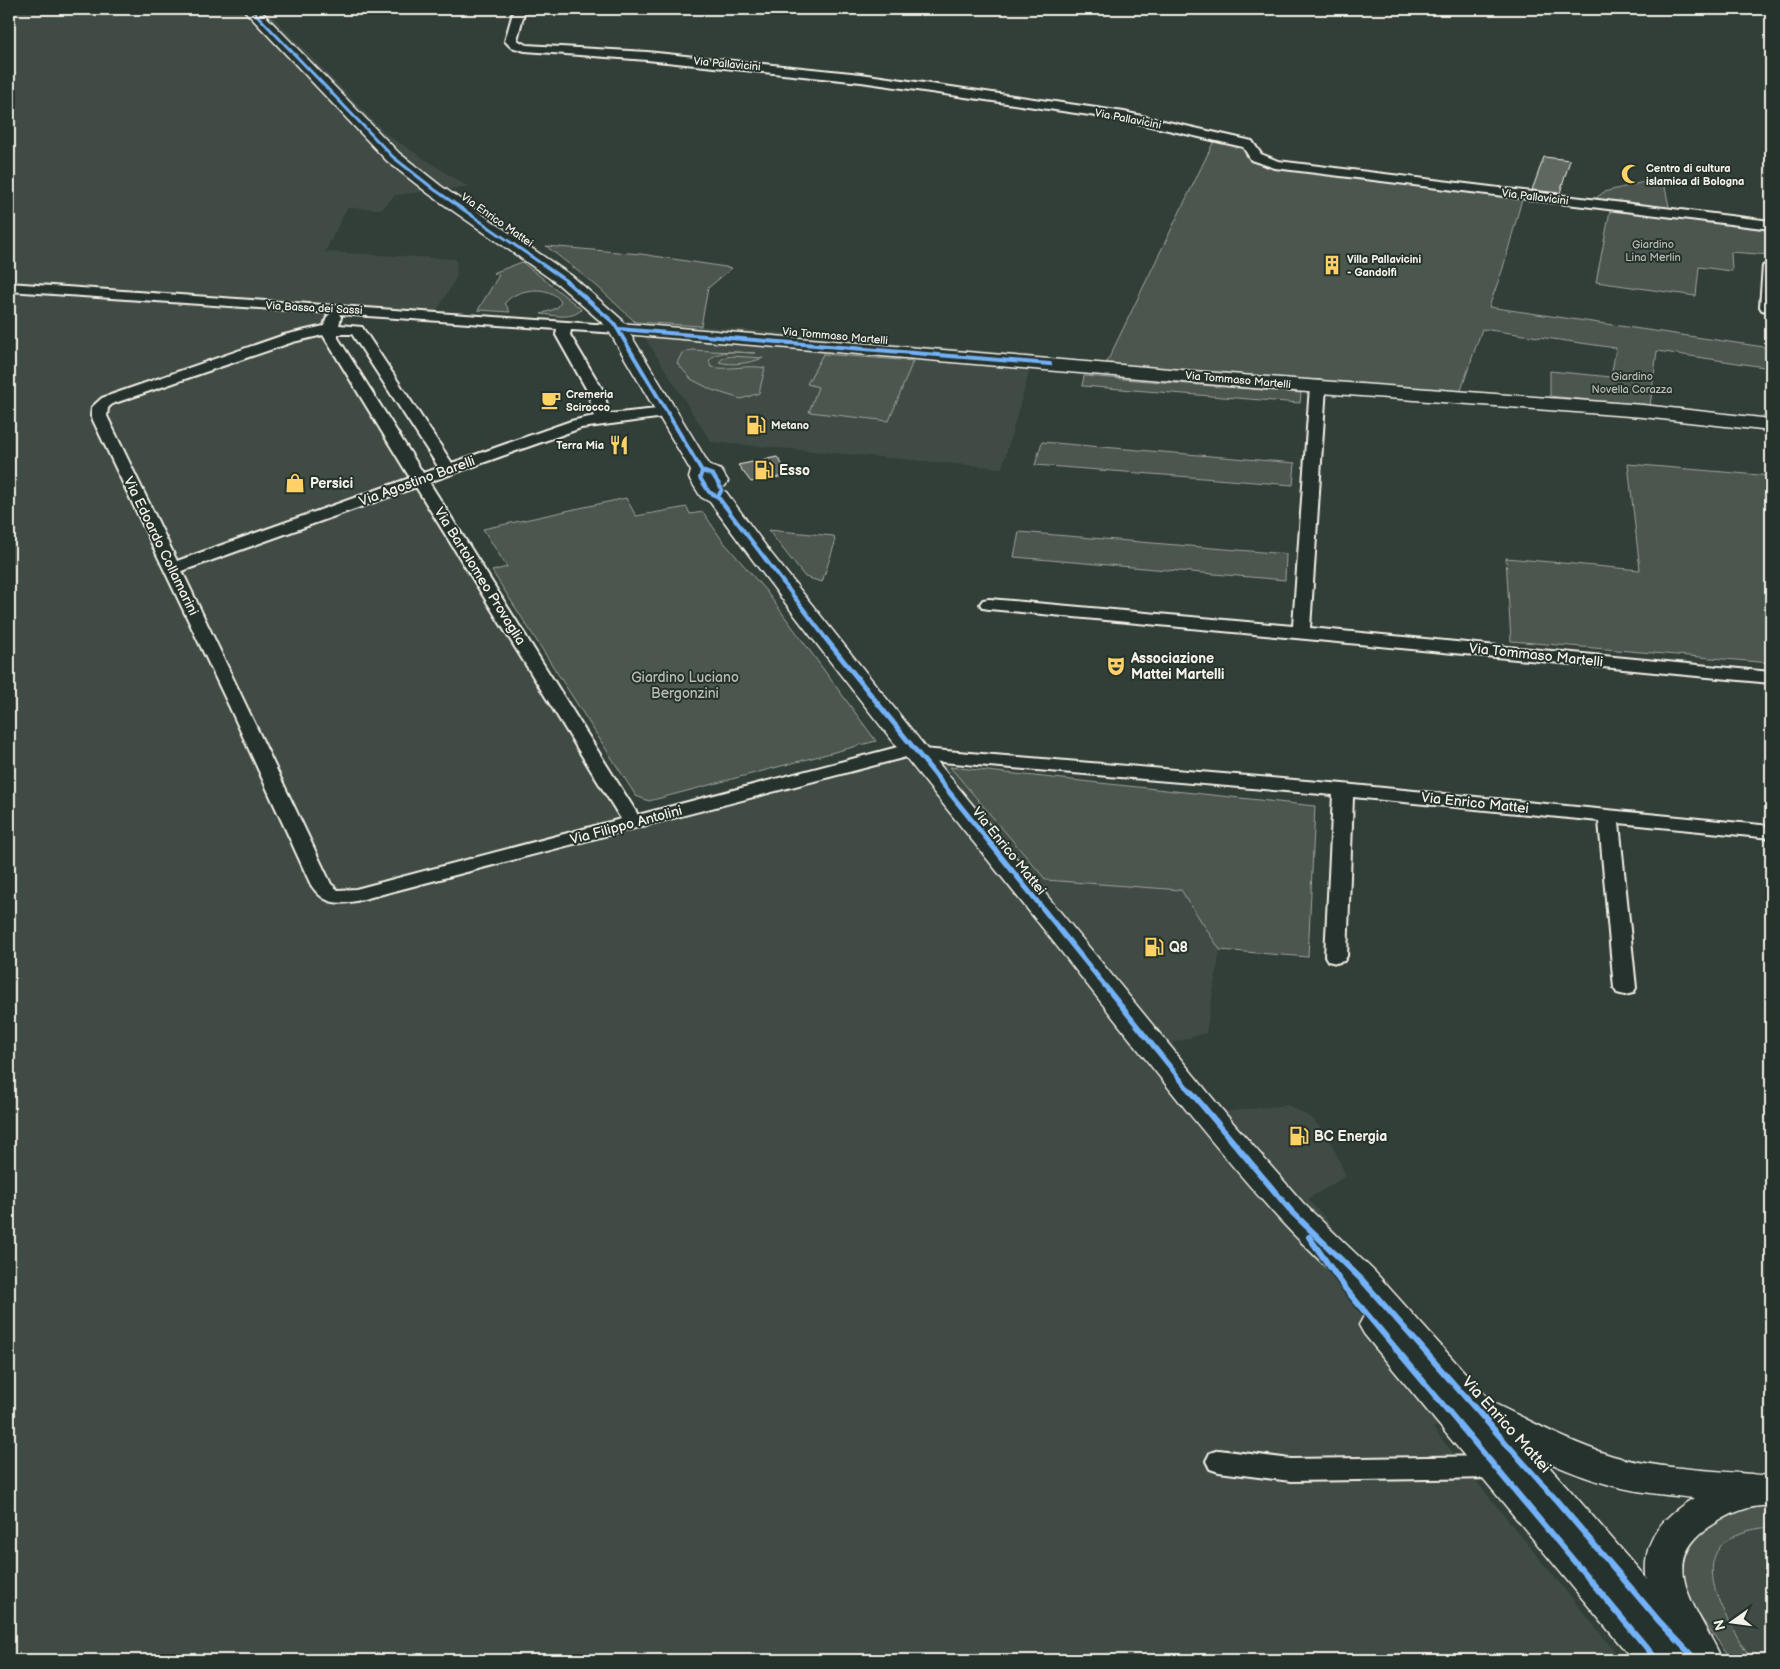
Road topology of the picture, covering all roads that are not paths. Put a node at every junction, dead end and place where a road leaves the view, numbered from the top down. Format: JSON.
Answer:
{"nodes":[{"id":1,"x":250,"y":9,"type":"edge"},
{"id":2,"x":519,"y":9,"type":"edge"},
{"id":3,"x":1771,"y":225,"type":"edge"},
{"id":4,"x":1771,"y":266,"type":"edge"},
{"id":5,"x":9,"y":287,"type":"edge"},
{"id":6,"x":1771,"y":308,"type":"edge"},
{"id":7,"x":339,"y":309,"type":"junction"},
{"id":8,"x":565,"y":325,"type":"junction"},
{"id":9,"x":330,"y":328,"type":"junction"},
{"id":10,"x":620,"y":329,"type":"junction"},
{"id":11,"x":1318,"y":386,"type":"junction"},
{"id":12,"x":667,"y":413,"type":"junction"},
{"id":13,"x":602,"y":420,"type":"junction"},
{"id":14,"x":1771,"y":425,"type":"edge"},
{"id":15,"x":448,"y":470,"type":"junction"},
{"id":16,"x":420,"y":480,"type":"junction"},
{"id":17,"x":172,"y":569,"type":"junction"},
{"id":18,"x":988,"y":604,"type":"dead end"},
{"id":19,"x":1301,"y":632,"type":"junction"},
{"id":20,"x":1771,"y":678,"type":"edge"},
{"id":21,"x":916,"y":751,"type":"junction"},
{"id":22,"x":1342,"y":790,"type":"junction"},
{"id":23,"x":1608,"y":816,"type":"junction"},
{"id":24,"x":633,"y":823,"type":"junction"},
{"id":25,"x":1771,"y":832,"type":"edge"},
{"id":26,"x":337,"y":898,"type":"joint"},
{"id":27,"x":1336,"y":956,"type":"dead end"},
{"id":28,"x":1625,"y":988,"type":"dead end"},
{"id":29,"x":1292,"y":1212,"type":"junction"},
{"id":30,"x":1478,"y":1412,"type":"junction"},
{"id":31,"x":1219,"y":1461,"type":"dead end"},
{"id":32,"x":1496,"y":1467,"type":"junction"},
{"id":33,"x":1764,"y":1491,"type":"edge"},
{"id":34,"x":1657,"y":1660,"type":"edge"},
{"id":35,"x":1696,"y":1660,"type":"edge"},
{"id":36,"x":1702,"y":1660,"type":"edge"}],
"edges":[{"from":1,"to":10,"type":"main road","name":"Via Enrico Mattei"},
{"from":2,"to":3,"type":"street","name":"Via Pallavicini"},
{"from":4,"to":6,"type":"street"},
{"from":5,"to":7,"type":"street","name":"Via Bassa dei Sassi"},
{"from":7,"to":8,"type":"street","name":"Via Bassa dei Sassi"},
{"from":7,"to":9,"type":"street"},
{"from":8,"to":10,"type":"street","name":"Via Bassa dei Sassi"},
{"from":8,"to":13,"type":"street"},
{"from":9,"to":15,"type":"street"},
{"from":9,"to":16,"type":"street","name":"Via Bartolomeo Provaglia"},
{"from":9,"to":17,"type":"street","name":"Via Edoardo Collamarini"},
{"from":10,"to":11,"type":"main road","name":"Via Tommaso Martelli"},
{"from":10,"to":12,"type":"main road","name":"Via Enrico Mattei"},
{"from":11,"to":14,"type":"main road","name":"Via Tommaso Martelli"},
{"from":11,"to":19,"type":"street"},
{"from":12,"to":13,"type":"street","name":"Via Agostino Barelli"},
{"from":12,"to":21,"type":"main road","name":"Via Enrico Mattei"},
{"from":13,"to":15,"type":"street","name":"Via Agostino Barelli"},
{"from":15,"to":16,"type":"street","name":"Via Agostino Barelli"},
{"from":16,"to":17,"type":"street","name":"Via Agostino Barelli"},
{"from":16,"to":24,"type":"street","name":"Via Bartolomeo Provaglia"},
{"from":17,"to":26,"type":"street","name":"Via Edoardo Collamarini"},
{"from":18,"to":19,"type":"street","name":"Via Tommaso Martelli"},
{"from":19,"to":20,"type":"street","name":"Via Tommaso Martelli"},
{"from":21,"to":22,"type":"street","name":"Via Enrico Mattei"},
{"from":21,"to":24,"type":"street","name":"Via Filippo Antolini"},
{"from":21,"to":29,"type":"main road","name":"Via Enrico Mattei"},
{"from":22,"to":23,"type":"street","name":"Via Enrico Mattei"},
{"from":22,"to":27,"type":"street"},
{"from":23,"to":25,"type":"street","name":"Via Enrico Mattei"},
{"from":23,"to":28,"type":"street"},
{"from":24,"to":26,"type":"street","name":"Via Filippo Antolini"},
{"from":29,"to":30,"type":"main road","name":"Via Enrico Mattei"},
{"from":29,"to":32,"type":"main road","name":"Via Enrico Mattei"},
{"from":30,"to":33,"type":"main road"},
{"from":30,"to":35,"type":"main road","name":"Via Enrico Mattei"},
{"from":31,"to":32,"type":"street"},
{"from":32,"to":34,"type":"main road","name":"Via Enrico Mattei"},
{"from":33,"to":36,"type":"main road"}]}
